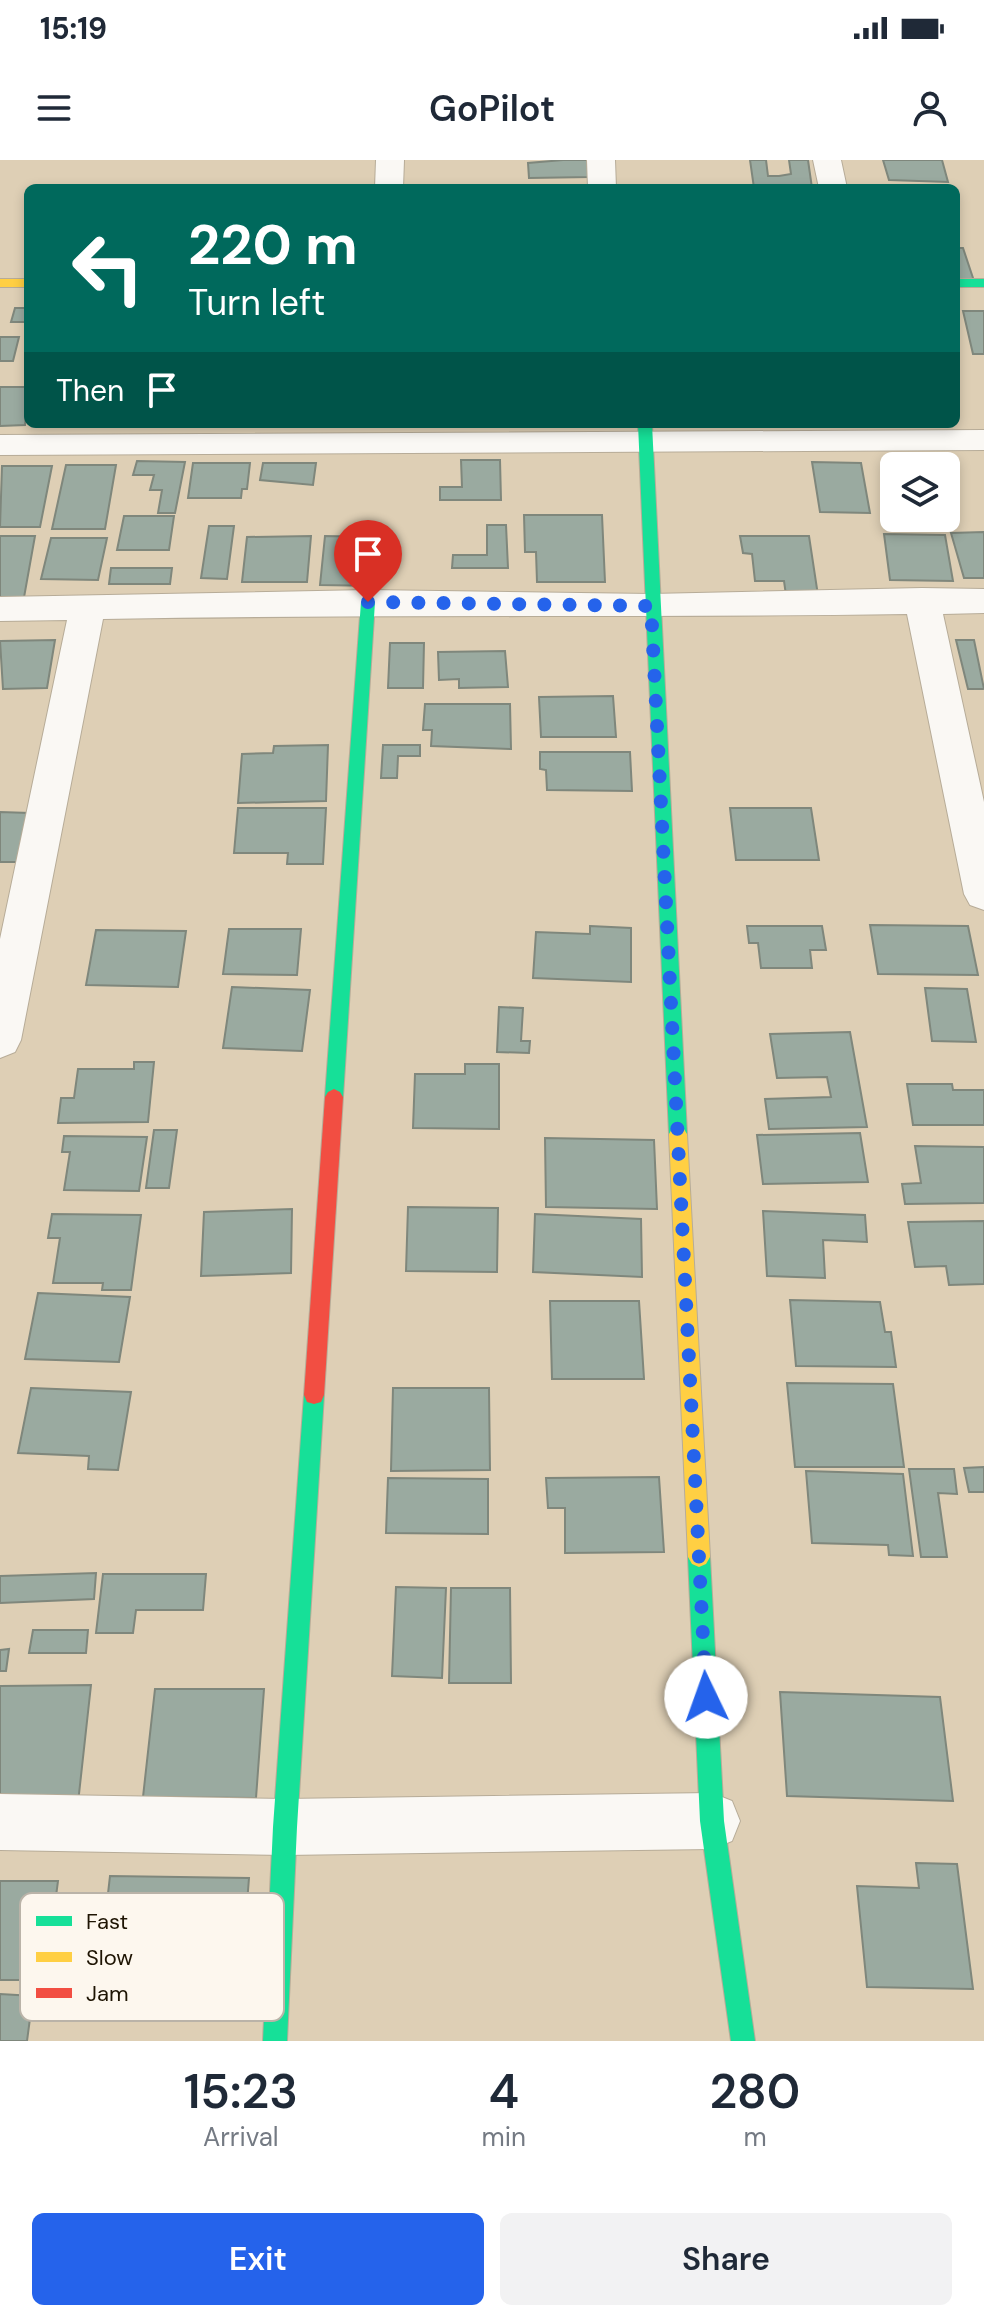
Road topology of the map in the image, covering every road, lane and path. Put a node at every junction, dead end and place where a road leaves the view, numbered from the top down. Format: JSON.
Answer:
{"nodes":[{"id":1,"x":390,"y":160,"type":"edge"},
{"id":2,"x":601,"y":160,"type":"edge"},
{"id":3,"x":827,"y":160,"type":"edge"},
{"id":4,"x":389,"y":184,"type":"edge"},
{"id":5,"x":602,"y":184,"type":"edge"},
{"id":6,"x":832,"y":184,"type":"edge"},
{"id":7,"x":0,"y":283,"type":"edge"},
{"id":8,"x":24,"y":283,"type":"edge"},
{"id":9,"x":960,"y":283,"type":"edge"},
{"id":10,"x":984,"y":283,"type":"edge"},
{"id":11,"x":646,"y":434,"type":"edge"},
{"id":12,"x":984,"y":440,"type":"edge"},
{"id":13,"x":0,"y":445,"type":"edge"},
{"id":14,"x":922,"y":600,"type":"junction"},
{"id":15,"x":984,"y":601,"type":"edge"},
{"id":16,"x":368,"y":602,"type":"junction"},
{"id":17,"x":651,"y":606,"type":"junction"},
{"id":18,"x":88,"y":607,"type":"junction"},
{"id":19,"x":0,"y":609,"type":"edge"},
{"id":20,"x":984,"y":894,"type":"edge"},
{"id":21,"x":0,"y":1040,"type":"edge"},
{"id":22,"x":712,"y":1821,"type":"junction"},
{"id":23,"x":0,"y":1822,"type":"edge"},
{"id":24,"x":285,"y":1827,"type":"junction"},
{"id":25,"x":282,"y":1893,"type":"edge"},
{"id":26,"x":276,"y":2021,"type":"edge"},
{"id":27,"x":275,"y":2041,"type":"edge"},
{"id":28,"x":743,"y":2041,"type":"edge"}],
"edges":[{"from":1,"to":4,"type":"street"},
{"from":2,"to":5,"type":"street"},
{"from":3,"to":6,"type":"street"},
{"from":7,"to":8,"type":"street"},
{"from":9,"to":10,"type":"street"},
{"from":11,"to":12,"type":"street"},
{"from":11,"to":13,"type":"street"},
{"from":11,"to":17,"type":"street"},
{"from":14,"to":15,"type":"street"},
{"from":14,"to":17,"type":"street"},
{"from":14,"to":20,"type":"street"},
{"from":16,"to":17,"type":"street"},
{"from":16,"to":18,"type":"street"},
{"from":16,"to":24,"type":"street"},
{"from":17,"to":22,"type":"street"},
{"from":18,"to":19,"type":"street"},
{"from":18,"to":21,"type":"street"},
{"from":22,"to":24,"type":"street"},
{"from":22,"to":28,"type":"street"},
{"from":23,"to":24,"type":"street"},
{"from":24,"to":25,"type":"street"},
{"from":26,"to":27,"type":"street"}]}
